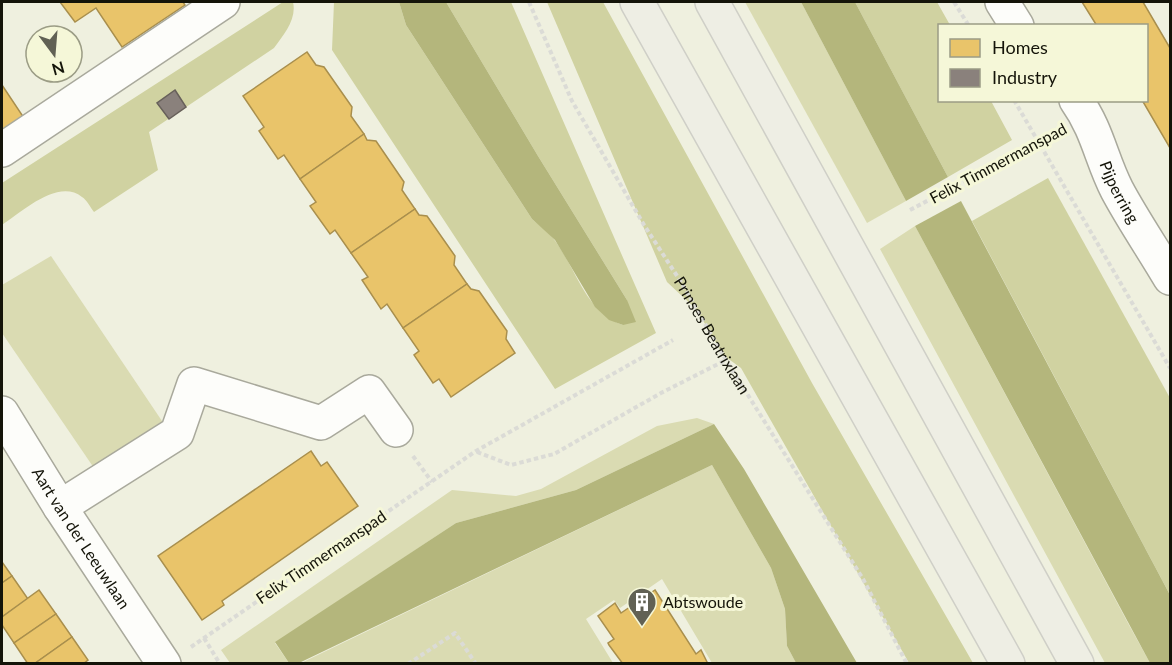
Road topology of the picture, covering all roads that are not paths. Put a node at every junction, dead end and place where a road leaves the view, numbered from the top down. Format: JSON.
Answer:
{"nodes":[{"id":1,"x":223,"y":2,"type":"edge"},
{"id":2,"x":637,"y":2,"type":"edge"},
{"id":3,"x":712,"y":2,"type":"edge"},
{"id":4,"x":1002,"y":2,"type":"edge"},
{"id":5,"x":1016,"y":24,"type":"edge"},
{"id":6,"x":1082,"y":108,"type":"edge"},
{"id":7,"x":2,"y":150,"type":"edge"},
{"id":8,"x":1170,"y":278,"type":"edge"},
{"id":9,"x":2,"y":415,"type":"edge"},
{"id":10,"x":396,"y":430,"type":"dead end"},
{"id":11,"x":60,"y":507,"type":"junction"},
{"id":12,"x":175,"y":657,"type":"edge"},
{"id":13,"x":1008,"y":663,"type":"edge"},
{"id":14,"x":1077,"y":663,"type":"edge"}],
"edges":[{"from":1,"to":7,"type":"street"},
{"from":2,"to":13,"type":"main road"},
{"from":3,"to":14,"type":"main road"},
{"from":4,"to":5,"type":"street"},
{"from":6,"to":8,"type":"street","name":"Pijperring"},
{"from":9,"to":11,"type":"street","name":"Aart van der Leeuwlaan"},
{"from":10,"to":11,"type":"street"},
{"from":11,"to":12,"type":"street","name":"Aart van der Leeuwlaan"}]}
